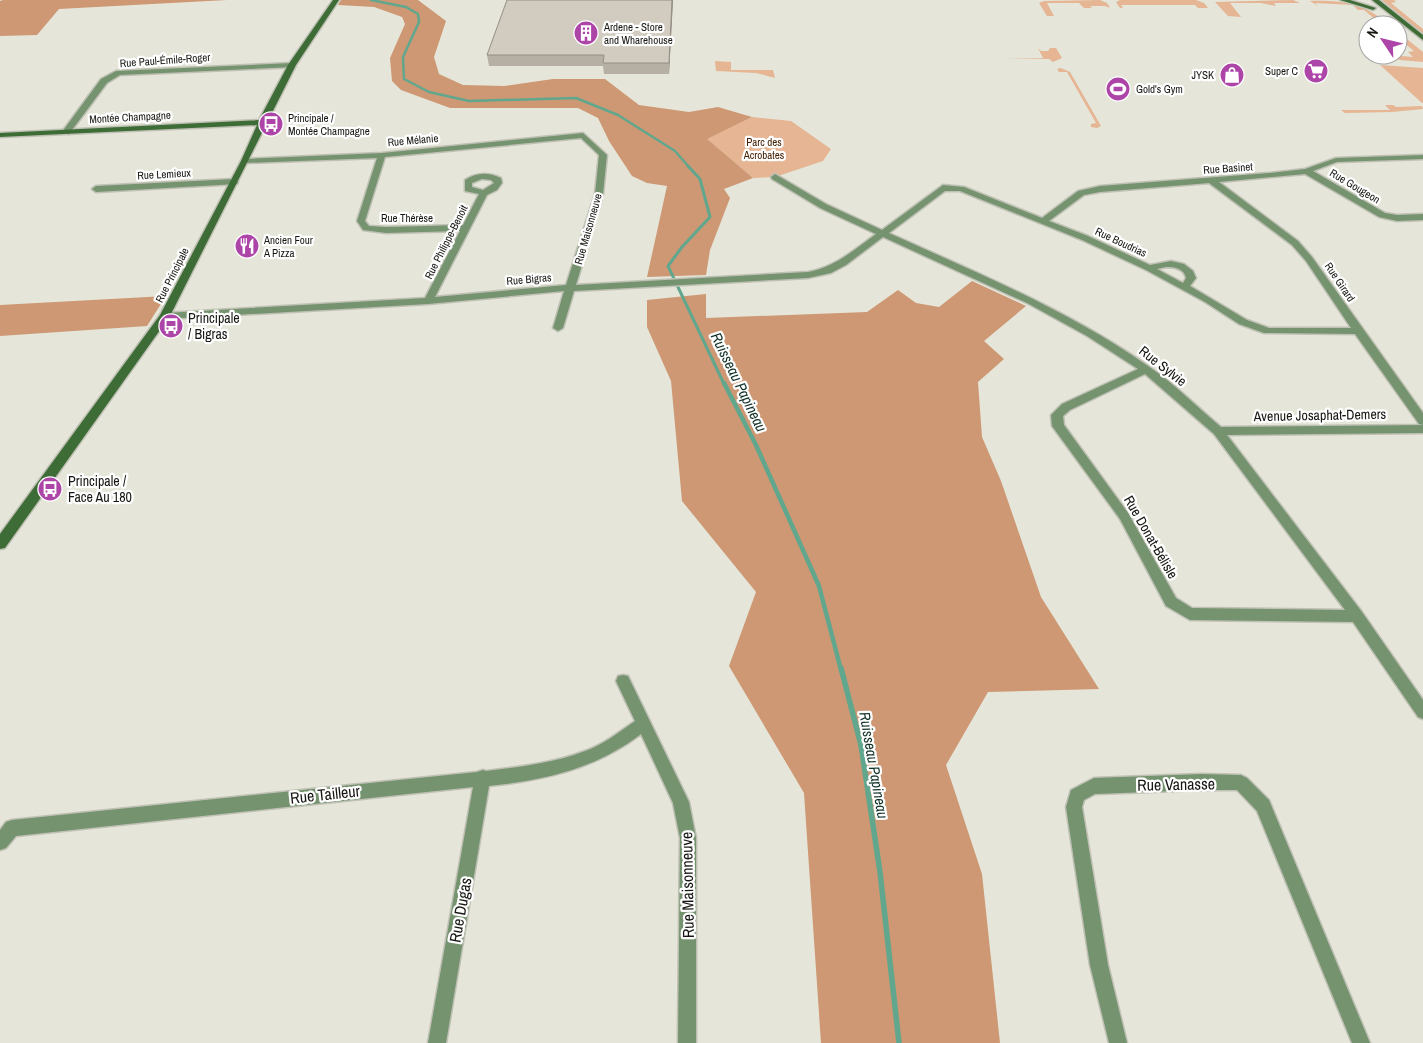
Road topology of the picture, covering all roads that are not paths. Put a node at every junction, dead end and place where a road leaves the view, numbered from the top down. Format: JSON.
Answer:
{"nodes":[{"id":1,"x":336,"y":0,"type":"edge"},
{"id":2,"x":1343,"y":0,"type":"edge"},
{"id":3,"x":1364,"y":0,"type":"edge"},
{"id":4,"x":1374,"y":0,"type":"edge"},
{"id":5,"x":1373,"y":8,"type":"junction"},
{"id":6,"x":1382,"y":15,"type":"edge"},
{"id":7,"x":1423,"y":38,"type":"edge"},
{"id":8,"x":292,"y":65,"type":"junction"},
{"id":9,"x":262,"y":122,"type":"junction"},
{"id":10,"x":66,"y":132,"type":"junction"},
{"id":11,"x":0,"y":135,"type":"edge"},
{"id":12,"x":583,"y":135,"type":"joint"},
{"id":13,"x":382,"y":154,"type":"junction"},
{"id":14,"x":1423,"y":157,"type":"edge"},
{"id":15,"x":245,"y":160,"type":"junction"},
{"id":16,"x":1306,"y":170,"type":"junction"},
{"id":17,"x":775,"y":177,"type":"dead end"},
{"id":18,"x":1212,"y":180,"type":"junction"},
{"id":19,"x":234,"y":182,"type":"junction"},
{"id":20,"x":96,"y":189,"type":"dead end"},
{"id":21,"x":484,"y":193,"type":"dead end"},
{"id":22,"x":1423,"y":217,"type":"edge"},
{"id":23,"x":1043,"y":221,"type":"junction"},
{"id":24,"x":466,"y":228,"type":"junction"},
{"id":25,"x":882,"y":232,"type":"junction"},
{"id":26,"x":1149,"y":268,"type":"junction"},
{"id":27,"x":1185,"y":287,"type":"junction"},
{"id":28,"x":570,"y":288,"type":"junction"},
{"id":29,"x":428,"y":301,"type":"junction"},
{"id":30,"x":165,"y":316,"type":"junction"},
{"id":31,"x":558,"y":328,"type":"dead end"},
{"id":32,"x":1358,"y":331,"type":"junction"},
{"id":33,"x":1146,"y":369,"type":"junction"},
{"id":34,"x":1423,"y":421,"type":"edge"},
{"id":35,"x":1423,"y":429,"type":"edge"},
{"id":36,"x":1218,"y":431,"type":"junction"},
{"id":37,"x":0,"y":544,"type":"edge"},
{"id":38,"x":1357,"y":616,"type":"junction"},
{"id":39,"x":623,"y":681,"type":"dead end"},
{"id":40,"x":1423,"y":712,"type":"edge"},
{"id":41,"x":644,"y":723,"type":"junction"},
{"id":42,"x":483,"y":777,"type":"junction"},
{"id":43,"x":0,"y":842,"type":"edge"},
{"id":44,"x":438,"y":1043,"type":"edge"},
{"id":45,"x":687,"y":1043,"type":"edge"},
{"id":46,"x":1118,"y":1043,"type":"edge"},
{"id":47,"x":1361,"y":1043,"type":"edge"}],
"edges":[{"from":1,"to":8,"type":"street","name":"Rue Principale"},
{"from":2,"to":5,"type":"street"},
{"from":3,"to":5,"type":"street"},
{"from":4,"to":7,"type":"street"},
{"from":5,"to":6,"type":"street"},
{"from":8,"to":9,"type":"street","name":"Rue Principale"},
{"from":8,"to":10,"type":"street","name":"Rue Paul-Émile-Roger"},
{"from":9,"to":10,"type":"street","name":"Montée Champagne"},
{"from":9,"to":15,"type":"street","name":"Rue Principale"},
{"from":10,"to":11,"type":"street","name":"Montée Champagne"},
{"from":12,"to":13,"type":"street","name":"Rue Mélanie"},
{"from":12,"to":28,"type":"street","name":"Rue Maisonneuve"},
{"from":13,"to":15,"type":"street","name":"Rue Mélanie"},
{"from":13,"to":24,"type":"street","name":"Rue Thérèse"},
{"from":14,"to":16,"type":"street","name":"Rue Basinet"},
{"from":15,"to":19,"type":"street","name":"Rue Principale"},
{"from":16,"to":18,"type":"street","name":"Rue Basinet"},
{"from":16,"to":22,"type":"street","name":"Rue Gougeon"},
{"from":17,"to":25,"type":"street","name":"Rue Sylvie"},
{"from":18,"to":23,"type":"street","name":"Rue Basinet"},
{"from":18,"to":32,"type":"street","name":"Rue Girard"},
{"from":19,"to":20,"type":"street","name":"Rue Lemieux"},
{"from":19,"to":30,"type":"street","name":"Rue Principale"},
{"from":21,"to":24,"type":"street","name":"Rue Philippe-Benoit"},
{"from":23,"to":25,"type":"street","name":"Rue Boudrias"},
{"from":23,"to":26,"type":"street","name":"Rue Boudrias"},
{"from":24,"to":29,"type":"street","name":"Rue Philippe-Benoit"},
{"from":25,"to":28,"type":"street","name":"Rue Bigras"},
{"from":25,"to":33,"type":"street","name":"Rue Sylvie"},
{"from":26,"to":27,"type":"street","name":"Rue Boudrias"},
{"from":26,"to":27,"type":"street"},
{"from":27,"to":32,"type":"street","name":"Rue Boudrias"},
{"from":28,"to":29,"type":"street","name":"Rue Bigras"},
{"from":28,"to":31,"type":"street","name":"Rue Maisonneuve"},
{"from":29,"to":30,"type":"street","name":"Rue Bigras"},
{"from":30,"to":37,"type":"street","name":"Rue Principale"},
{"from":32,"to":34,"type":"street","name":"Rue Girard"},
{"from":33,"to":36,"type":"street","name":"Rue Sylvie"},
{"from":33,"to":38,"type":"street","name":"Rue Donat-Bélisle"},
{"from":35,"to":36,"type":"street","name":"Avenue Josaphat-Demers"},
{"from":36,"to":38,"type":"street","name":"Rue Sylvie"},
{"from":38,"to":40,"type":"street","name":"Rue Sylvie"},
{"from":39,"to":41,"type":"street","name":"Rue Maisonneuve"},
{"from":41,"to":42,"type":"street","name":"Rue Tailleur"},
{"from":41,"to":45,"type":"street","name":"Rue Maisonneuve"},
{"from":42,"to":43,"type":"street","name":"Rue Tailleur"},
{"from":42,"to":44,"type":"street","name":"Rue Dugas"},
{"from":46,"to":47,"type":"street","name":"Rue Vanasse"}]}
